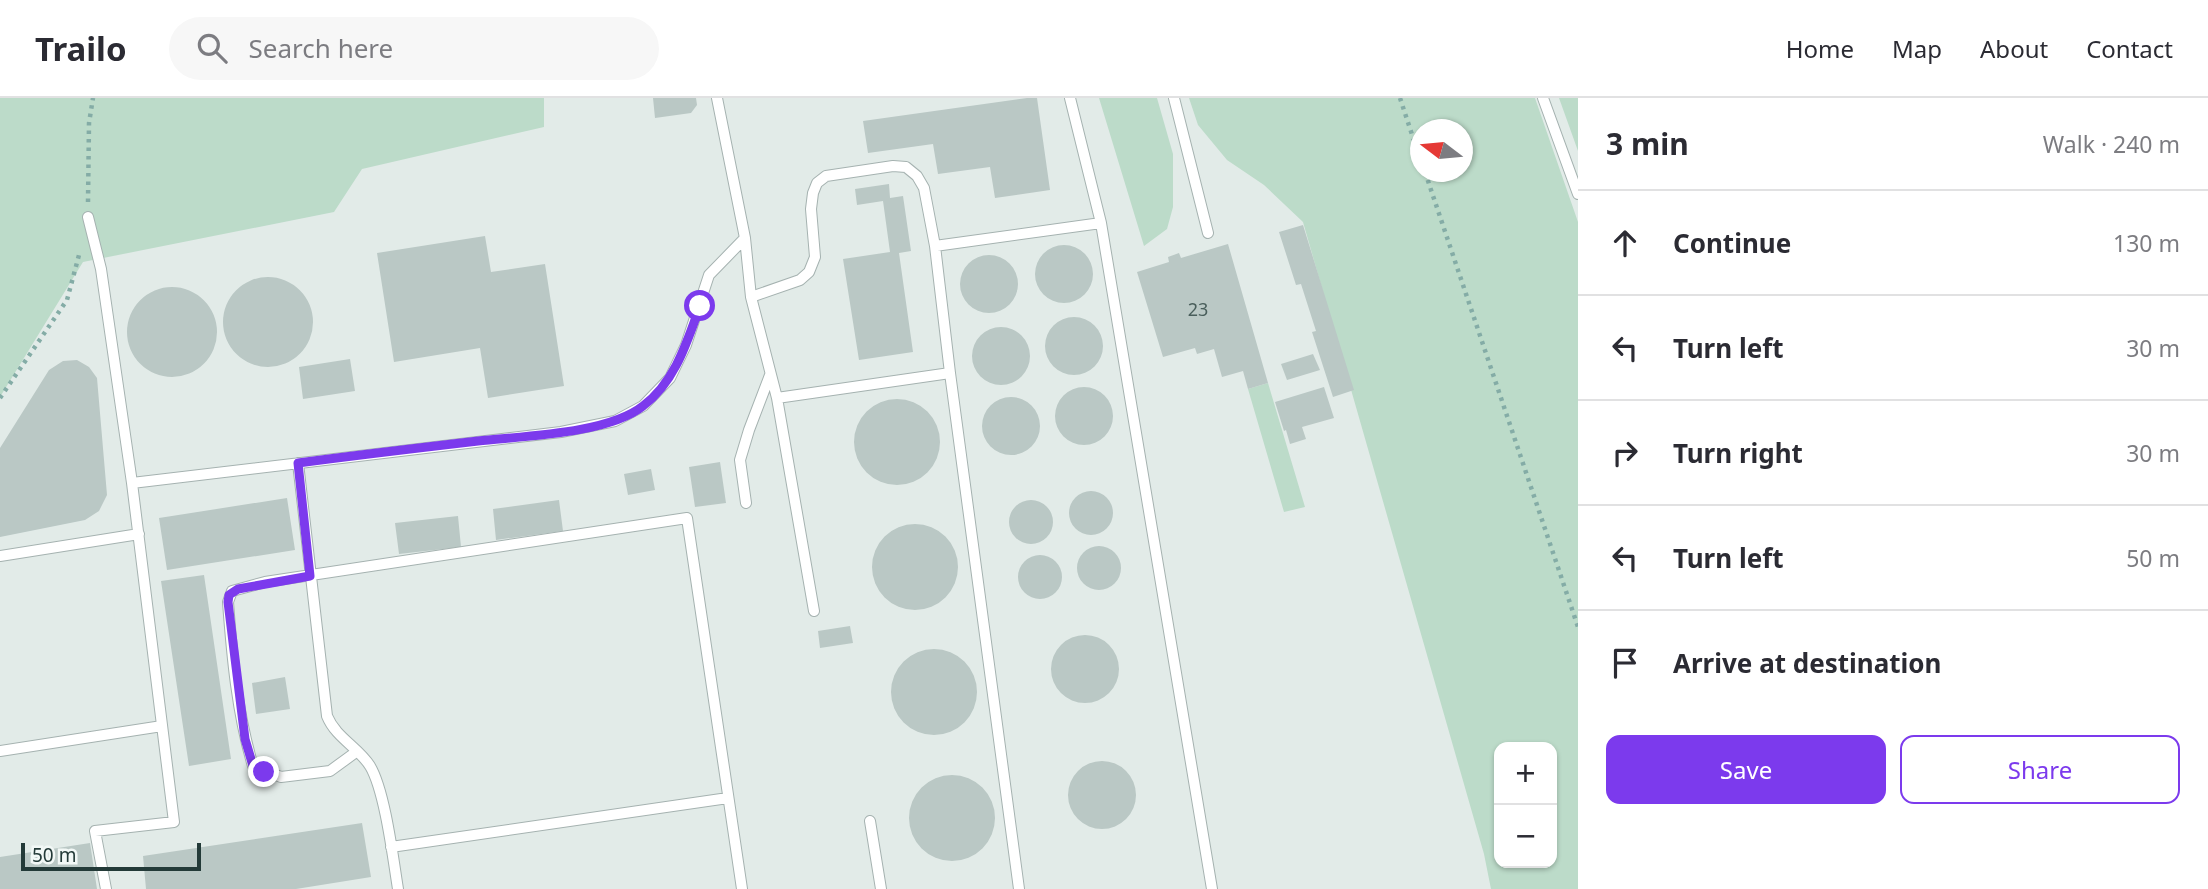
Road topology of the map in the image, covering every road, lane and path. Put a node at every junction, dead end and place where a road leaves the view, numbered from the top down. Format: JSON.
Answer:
{"nodes":[{"id":1,"x":93,"y":98,"type":"edge"},
{"id":2,"x":717,"y":98,"type":"edge"},
{"id":3,"x":1070,"y":98,"type":"edge"},
{"id":4,"x":1174,"y":98,"type":"edge"},
{"id":5,"x":1400,"y":98,"type":"edge"},
{"id":6,"x":1543,"y":98,"type":"edge"},
{"id":7,"x":1410,"y":128,"type":"edge"},
{"id":8,"x":1428,"y":182,"type":"edge"},
{"id":9,"x":1578,"y":194,"type":"edge"},
{"id":10,"x":88,"y":217,"type":"joint"},
{"id":11,"x":1101,"y":223,"type":"junction"},
{"id":12,"x":1208,"y":233,"type":"dead end"},
{"id":13,"x":745,"y":238,"type":"junction"},
{"id":14,"x":935,"y":246,"type":"junction"},
{"id":15,"x":79,"y":253,"type":"dead end"},
{"id":16,"x":751,"y":297,"type":"junction"},
{"id":17,"x":950,"y":373,"type":"junction"},
{"id":18,"x":771,"y":374,"type":"junction"},
{"id":19,"x":0,"y":398,"type":"edge"},
{"id":20,"x":777,"y":398,"type":"junction"},
{"id":21,"x":298,"y":463,"type":"junction"},
{"id":22,"x":132,"y":483,"type":"junction"},
{"id":23,"x":746,"y":503,"type":"dead end"},
{"id":24,"x":139,"y":534,"type":"junction"},
{"id":25,"x":0,"y":556,"type":"edge"},
{"id":26,"x":310,"y":576,"type":"junction"},
{"id":27,"x":814,"y":611,"type":"dead end"},
{"id":28,"x":1578,"y":627,"type":"edge"},
{"id":29,"x":162,"y":726,"type":"junction"},
{"id":30,"x":0,"y":751,"type":"edge"},
{"id":31,"x":356,"y":752,"type":"junction"},
{"id":32,"x":728,"y":798,"type":"junction"},
{"id":33,"x":870,"y":821,"type":"dead end"},
{"id":34,"x":391,"y":847,"type":"junction"},
{"id":35,"x":106,"y":889,"type":"edge"},
{"id":36,"x":398,"y":889,"type":"edge"},
{"id":37,"x":742,"y":889,"type":"edge"},
{"id":38,"x":881,"y":889,"type":"edge"},
{"id":39,"x":1019,"y":889,"type":"edge"},
{"id":40,"x":1212,"y":889,"type":"edge"}],
"edges":[{"from":1,"to":10,"type":"path"},
{"from":2,"to":13,"type":"lane"},
{"from":3,"to":11,"type":"lane"},
{"from":4,"to":12,"type":"lane"},
{"from":5,"to":7,"type":"path"},
{"from":6,"to":9,"type":"lane"},
{"from":8,"to":28,"type":"path"},
{"from":10,"to":22,"type":"lane"},
{"from":11,"to":14,"type":"lane"},
{"from":11,"to":40,"type":"lane"},
{"from":13,"to":16,"type":"lane"},
{"from":13,"to":21,"type":"lane"},
{"from":14,"to":16,"type":"lane"},
{"from":14,"to":17,"type":"lane"},
{"from":15,"to":19,"type":"path"},
{"from":16,"to":18,"type":"lane"},
{"from":17,"to":20,"type":"lane"},
{"from":17,"to":39,"type":"lane"},
{"from":18,"to":20,"type":"lane"},
{"from":18,"to":23,"type":"lane"},
{"from":20,"to":27,"type":"lane"},
{"from":21,"to":22,"type":"lane"},
{"from":21,"to":26,"type":"lane"},
{"from":22,"to":24,"type":"lane"},
{"from":24,"to":25,"type":"lane"},
{"from":24,"to":29,"type":"lane"},
{"from":26,"to":31,"type":"lane"},
{"from":26,"to":31,"type":"lane"},
{"from":26,"to":32,"type":"lane"},
{"from":29,"to":30,"type":"lane"},
{"from":29,"to":35,"type":"lane"},
{"from":31,"to":34,"type":"lane"},
{"from":32,"to":34,"type":"lane"},
{"from":32,"to":37,"type":"lane"},
{"from":33,"to":38,"type":"lane"},
{"from":34,"to":36,"type":"lane"}]}
